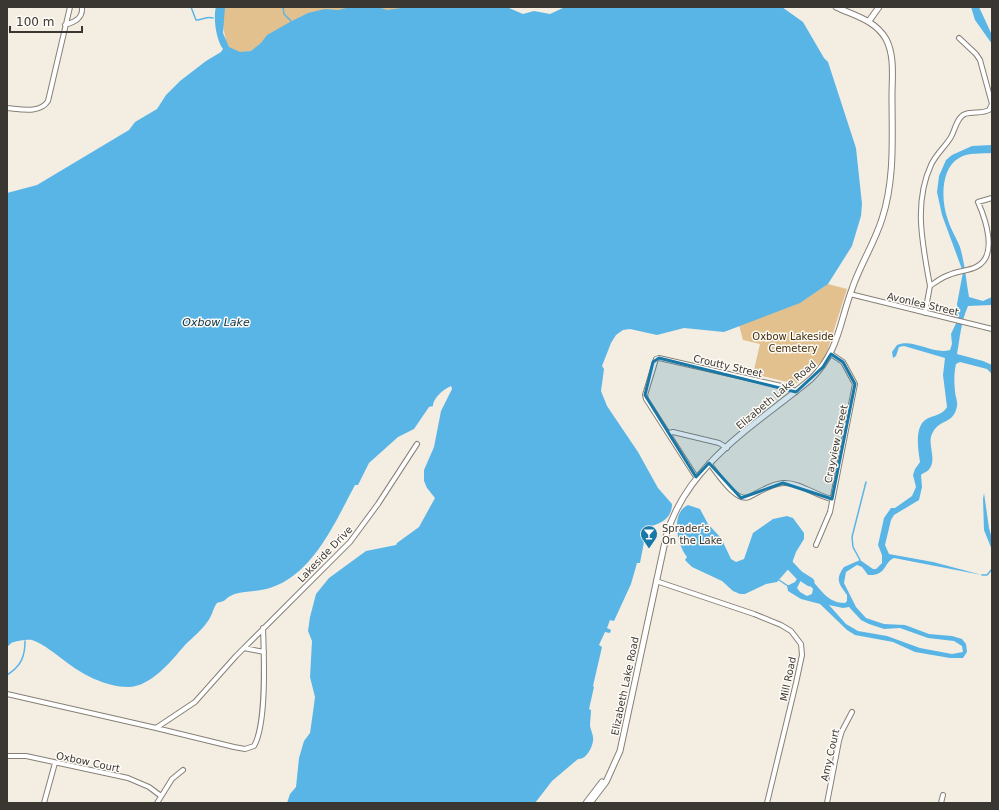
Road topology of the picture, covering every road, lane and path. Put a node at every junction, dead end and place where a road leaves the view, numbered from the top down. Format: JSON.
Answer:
{"nodes":[{"id":1,"x":70,"y":7,"type":"edge"},
{"id":2,"x":82,"y":7,"type":"edge"},
{"id":3,"x":836,"y":7,"type":"edge"},
{"id":4,"x":879,"y":7,"type":"edge"},
{"id":5,"x":869,"y":21,"type":"junction"},
{"id":6,"x":65,"y":25,"type":"junction"},
{"id":7,"x":959,"y":38,"type":"dead end"},
{"id":8,"x":991,"y":107,"type":"edge"},
{"id":9,"x":7,"y":108,"type":"edge"},
{"id":10,"x":992,"y":198,"type":"edge"},
{"id":11,"x":930,"y":286,"type":"junction"},
{"id":12,"x":850,"y":294,"type":"junction"},
{"id":13,"x":925,"y":313,"type":"junction"},
{"id":14,"x":992,"y":329,"type":"edge"},
{"id":15,"x":831,"y":354,"type":"junction"},
{"id":16,"x":796,"y":392,"type":"junction"},
{"id":17,"x":669,"y":433,"type":"junction"},
{"id":18,"x":417,"y":444,"type":"dead end"},
{"id":19,"x":727,"y":448,"type":"junction"},
{"id":20,"x":709,"y":464,"type":"junction"},
{"id":21,"x":696,"y":477,"type":"junction"},
{"id":22,"x":832,"y":499,"type":"junction"},
{"id":23,"x":816,"y":545,"type":"dead end"},
{"id":24,"x":656,"y":581,"type":"junction"},
{"id":25,"x":263,"y":628,"type":"junction"},
{"id":26,"x":244,"y":648,"type":"junction"},
{"id":27,"x":264,"y":652,"type":"junction"},
{"id":28,"x":7,"y":694,"type":"edge"},
{"id":29,"x":852,"y":712,"type":"dead end"},
{"id":30,"x":156,"y":728,"type":"junction"},
{"id":31,"x":7,"y":756,"type":"edge"},
{"id":32,"x":55,"y":763,"type":"junction"},
{"id":33,"x":183,"y":770,"type":"dead end"},
{"id":34,"x":606,"y":780,"type":"junction"},
{"id":35,"x":943,"y":795,"type":"dead end"},
{"id":36,"x":161,"y":796,"type":"junction"},
{"id":37,"x":44,"y":803,"type":"edge"},
{"id":38,"x":157,"y":803,"type":"edge"},
{"id":39,"x":586,"y":803,"type":"edge"},
{"id":40,"x":590,"y":803,"type":"edge"},
{"id":41,"x":767,"y":803,"type":"edge"},
{"id":42,"x":827,"y":803,"type":"edge"},
{"id":43,"x":941,"y":803,"type":"edge"}],
"edges":[{"from":1,"to":6,"type":"street"},
{"from":2,"to":6,"type":"street"},
{"from":3,"to":5,"type":"street","name":"Elizabeth Lake Road"},
{"from":4,"to":5,"type":"street"},
{"from":5,"to":12,"type":"street","name":"Elizabeth Lake Road"},
{"from":6,"to":9,"type":"street"},
{"from":7,"to":8,"type":"street"},
{"from":8,"to":11,"type":"street"},
{"from":10,"to":11,"type":"street"},
{"from":11,"to":13,"type":"street"},
{"from":12,"to":13,"type":"street","name":"Avonlea Street"},
{"from":12,"to":15,"type":"street","name":"Elizabeth Lake Road"},
{"from":13,"to":14,"type":"street","name":"Avonlea Street"},
{"from":15,"to":16,"type":"street","name":"Elizabeth Lake Road"},
{"from":15,"to":22,"type":"street","name":"Crayview Street"},
{"from":16,"to":17,"type":"street","name":"Croutty Street"},
{"from":16,"to":19,"type":"street","name":"Elizabeth Lake Road"},
{"from":17,"to":19,"type":"street"},
{"from":17,"to":21,"type":"street"},
{"from":18,"to":25,"type":"street","name":"Lakeside Drive"},
{"from":19,"to":20,"type":"street","name":"Elizabeth Lake Road"},
{"from":20,"to":21,"type":"street","name":"Elizabeth Lake Road"},
{"from":20,"to":22,"type":"street"},
{"from":21,"to":24,"type":"street","name":"Elizabeth Lake Road"},
{"from":22,"to":23,"type":"street","name":"Crayview Street"},
{"from":24,"to":34,"type":"street","name":"Elizabeth Lake Road"},
{"from":24,"to":41,"type":"street","name":"Mill Road"},
{"from":25,"to":26,"type":"street","name":"Lakeside Drive"},
{"from":25,"to":27,"type":"street"},
{"from":26,"to":27,"type":"street"},
{"from":26,"to":30,"type":"street","name":"Lakeside Drive"},
{"from":27,"to":30,"type":"street"},
{"from":28,"to":30,"type":"street"},
{"from":29,"to":42,"type":"street","name":"Amy Court"},
{"from":31,"to":32,"type":"street","name":"Oxbow Court"},
{"from":32,"to":36,"type":"street","name":"Oxbow Court"},
{"from":32,"to":37,"type":"street"},
{"from":33,"to":36,"type":"street"},
{"from":34,"to":39,"type":"street","name":"Elizabeth Lake Road"},
{"from":34,"to":40,"type":"street","name":"Elizabeth Lake Road"},
{"from":35,"to":43,"type":"street"},
{"from":36,"to":38,"type":"street"}]}
